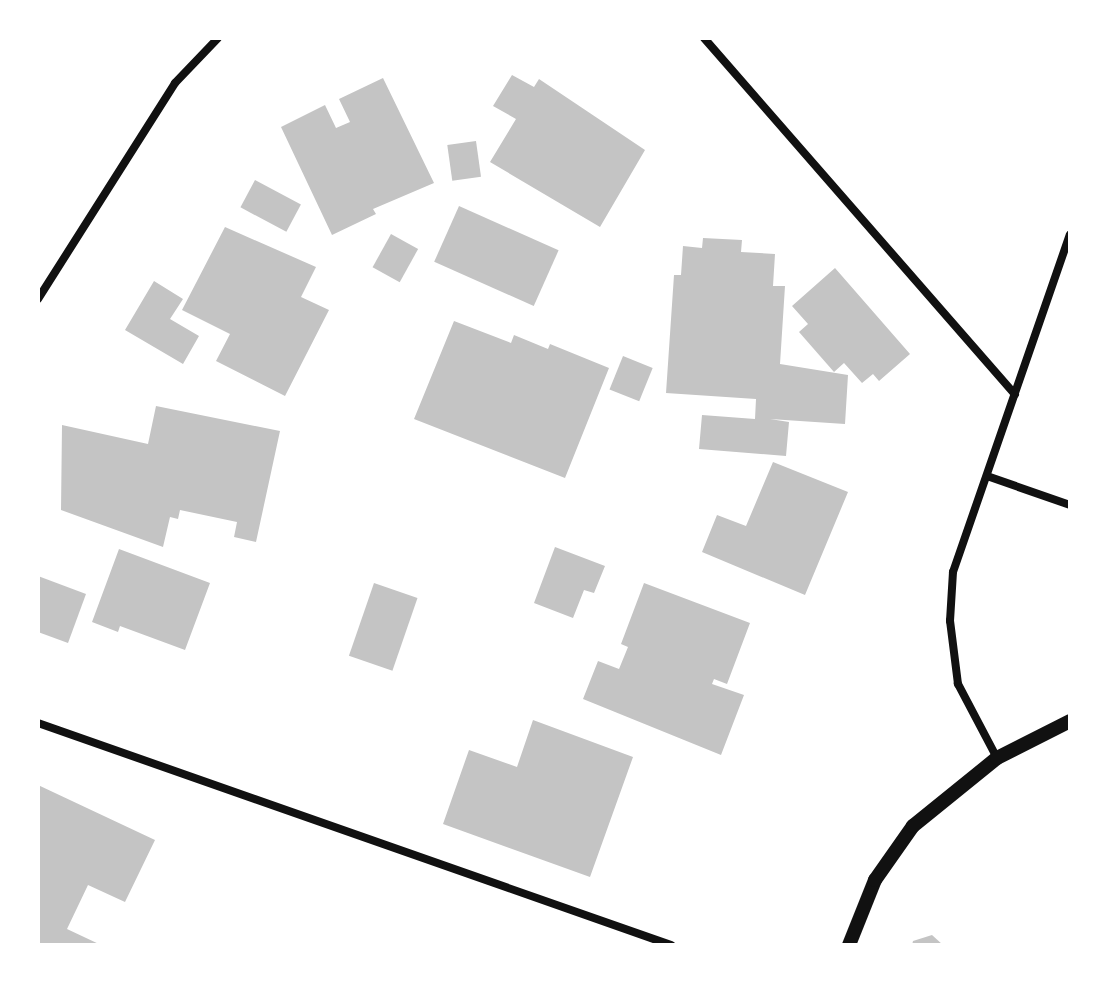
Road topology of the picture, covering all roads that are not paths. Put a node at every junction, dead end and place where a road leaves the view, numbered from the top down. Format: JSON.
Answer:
{"nodes":[{"id":1,"x":218,"y":38,"type":"edge"},
{"id":2,"x":704,"y":38,"type":"edge"},
{"id":3,"x":1070,"y":235,"type":"edge"},
{"id":4,"x":38,"y":299,"type":"edge"},
{"id":5,"x":1015,"y":395,"type":"junction"},
{"id":6,"x":987,"y":476,"type":"junction"},
{"id":7,"x":1070,"y":505,"type":"edge"},
{"id":8,"x":1070,"y":721,"type":"edge"},
{"id":9,"x":38,"y":723,"type":"edge"},
{"id":10,"x":997,"y":758,"type":"junction"},
{"id":11,"x":671,"y":945,"type":"edge"},
{"id":12,"x":849,"y":945,"type":"edge"}],
"edges":[{"from":1,"to":4,"type":"street"},
{"from":2,"to":5,"type":"street"},
{"from":3,"to":5,"type":"street"},
{"from":5,"to":6,"type":"street"},
{"from":6,"to":7,"type":"street"},
{"from":6,"to":10,"type":"street"},
{"from":8,"to":10,"type":"street"},
{"from":9,"to":11,"type":"street"},
{"from":10,"to":12,"type":"street"}]}
